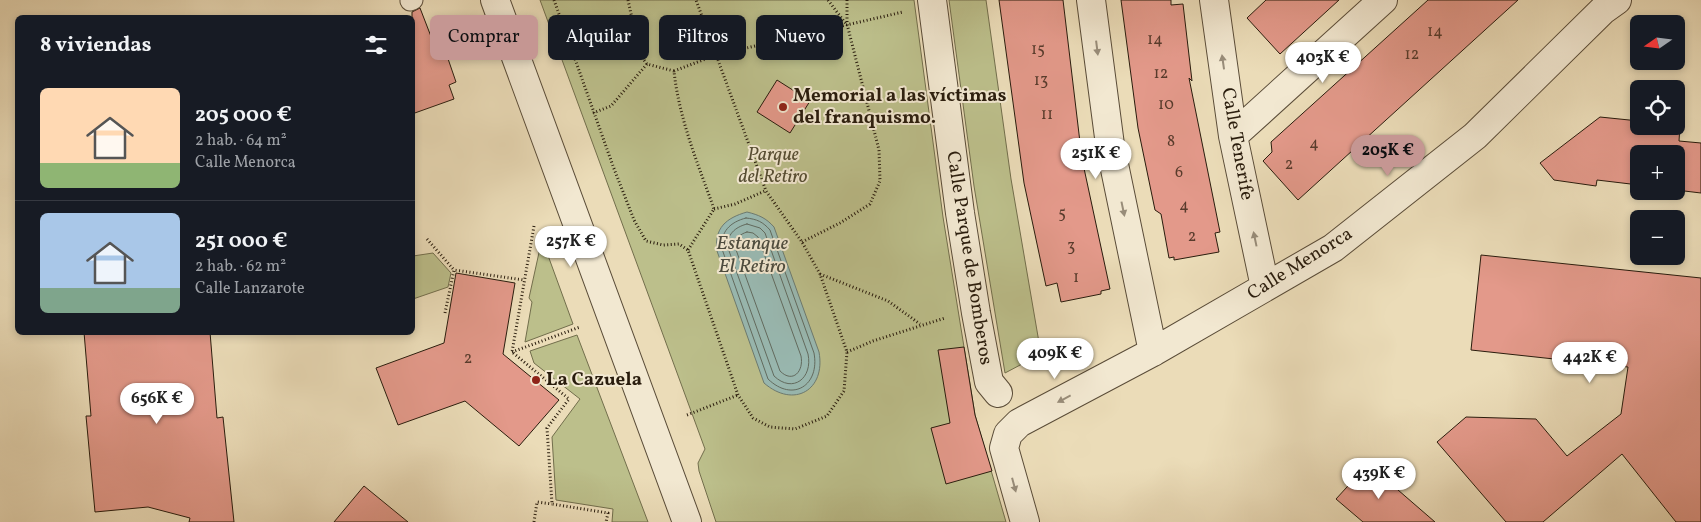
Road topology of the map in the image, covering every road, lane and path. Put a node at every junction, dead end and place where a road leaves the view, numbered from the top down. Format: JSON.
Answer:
{"nodes":[{"id":1,"x":495,"y":0,"type":"edge"},
{"id":2,"x":554,"y":0,"type":"edge"},
{"id":3,"x":628,"y":0,"type":"edge"},
{"id":4,"x":696,"y":0,"type":"edge"},
{"id":5,"x":828,"y":0,"type":"edge"},
{"id":6,"x":847,"y":0,"type":"edge"},
{"id":7,"x":1091,"y":0,"type":"edge"},
{"id":8,"x":1214,"y":0,"type":"edge"},
{"id":9,"x":1383,"y":0,"type":"edge"},
{"id":10,"x":1617,"y":0,"type":"edge"},
{"id":11,"x":932,"y":2,"type":"edge"},
{"id":12,"x":701,"y":15,"type":"edge"},
{"id":13,"x":847,"y":24,"type":"junction"},
{"id":14,"x":746,"y":48,"type":"edge"},
{"id":15,"x":703,"y":60,"type":"edge"},
{"id":16,"x":718,"y":60,"type":"edge"},
{"id":17,"x":648,"y":64,"type":"junction"},
{"id":18,"x":674,"y":71,"type":"junction"},
{"id":19,"x":593,"y":113,"type":"junction"},
{"id":20,"x":1234,"y":136,"type":"junction"},
{"id":21,"x":766,"y":191,"type":"junction"},
{"id":22,"x":714,"y":209,"type":"junction"},
{"id":23,"x":534,"y":226,"type":"dead end"},
{"id":24,"x":427,"y":239,"type":"dead end"},
{"id":25,"x":802,"y":242,"type":"junction"},
{"id":26,"x":688,"y":250,"type":"junction"},
{"id":27,"x":454,"y":270,"type":"junction"},
{"id":28,"x":820,"y":274,"type":"junction"},
{"id":29,"x":524,"y":280,"type":"junction"},
{"id":30,"x":1265,"y":287,"type":"junction"},
{"id":31,"x":445,"y":313,"type":"dead end"},
{"id":32,"x":976,"y":313,"type":"junction"},
{"id":33,"x":921,"y":324,"type":"junction"},
{"id":34,"x":580,"y":328,"type":"dead end"},
{"id":35,"x":512,"y":352,"type":"junction"},
{"id":36,"x":847,"y":352,"type":"junction"},
{"id":37,"x":1153,"y":352,"type":"junction"},
{"id":38,"x":998,"y":393,"type":"dead end"},
{"id":39,"x":738,"y":395,"type":"junction"},
{"id":40,"x":687,"y":415,"type":"dead end"},
{"id":41,"x":552,"y":504,"type":"junction"},
{"id":42,"x":534,"y":522,"type":"edge"},
{"id":43,"x":606,"y":522,"type":"edge"},
{"id":44,"x":687,"y":522,"type":"edge"},
{"id":45,"x":1025,"y":522,"type":"edge"}],
"edges":[{"from":1,"to":44,"type":"street"},
{"from":2,"to":19,"type":"path"},
{"from":3,"to":17,"type":"path"},
{"from":4,"to":12,"type":"path"},
{"from":5,"to":13,"type":"path"},
{"from":6,"to":13,"type":"path"},
{"from":7,"to":37,"type":"street","one_way":true},
{"from":20,"to":8,"type":"street","name":"Calle Tenerife","one_way":true},
{"from":9,"to":20,"type":"street"},
{"from":10,"to":30,"type":"street","name":"Calle Menorca"},
{"from":11,"to":13,"type":"path"},
{"from":11,"to":32,"type":"street","name":"Calle Parque de Bomberos"},
{"from":13,"to":14,"type":"path"},
{"from":13,"to":25,"type":"path"},
{"from":15,"to":18,"type":"path"},
{"from":16,"to":21,"type":"path"},
{"from":17,"to":18,"type":"path"},
{"from":17,"to":19,"type":"path"},
{"from":18,"to":22,"type":"path"},
{"from":19,"to":26,"type":"path"},
{"from":30,"to":20,"type":"street","name":"Calle Tenerife","one_way":true},
{"from":21,"to":22,"type":"path"},
{"from":21,"to":25,"type":"path"},
{"from":22,"to":26,"type":"path"},
{"from":23,"to":29,"type":"path"},
{"from":24,"to":27,"type":"path"},
{"from":25,"to":28,"type":"path"},
{"from":26,"to":39,"type":"path"},
{"from":27,"to":29,"type":"path"},
{"from":27,"to":31,"type":"path"},
{"from":28,"to":33,"type":"path"},
{"from":28,"to":36,"type":"path"},
{"from":29,"to":35,"type":"path"},
{"from":30,"to":37,"type":"street","name":"Calle Menorca"},
{"from":32,"to":33,"type":"path"},
{"from":32,"to":38,"type":"street","name":"Calle Parque de Bomberos"},
{"from":33,"to":36,"type":"path"},
{"from":34,"to":35,"type":"path"},
{"from":35,"to":41,"type":"path"},
{"from":36,"to":39,"type":"path"},
{"from":37,"to":45,"type":"street","name":"Calle Menorca","one_way":true},
{"from":39,"to":40,"type":"path"},
{"from":41,"to":42,"type":"path"},
{"from":41,"to":43,"type":"path"}]}
